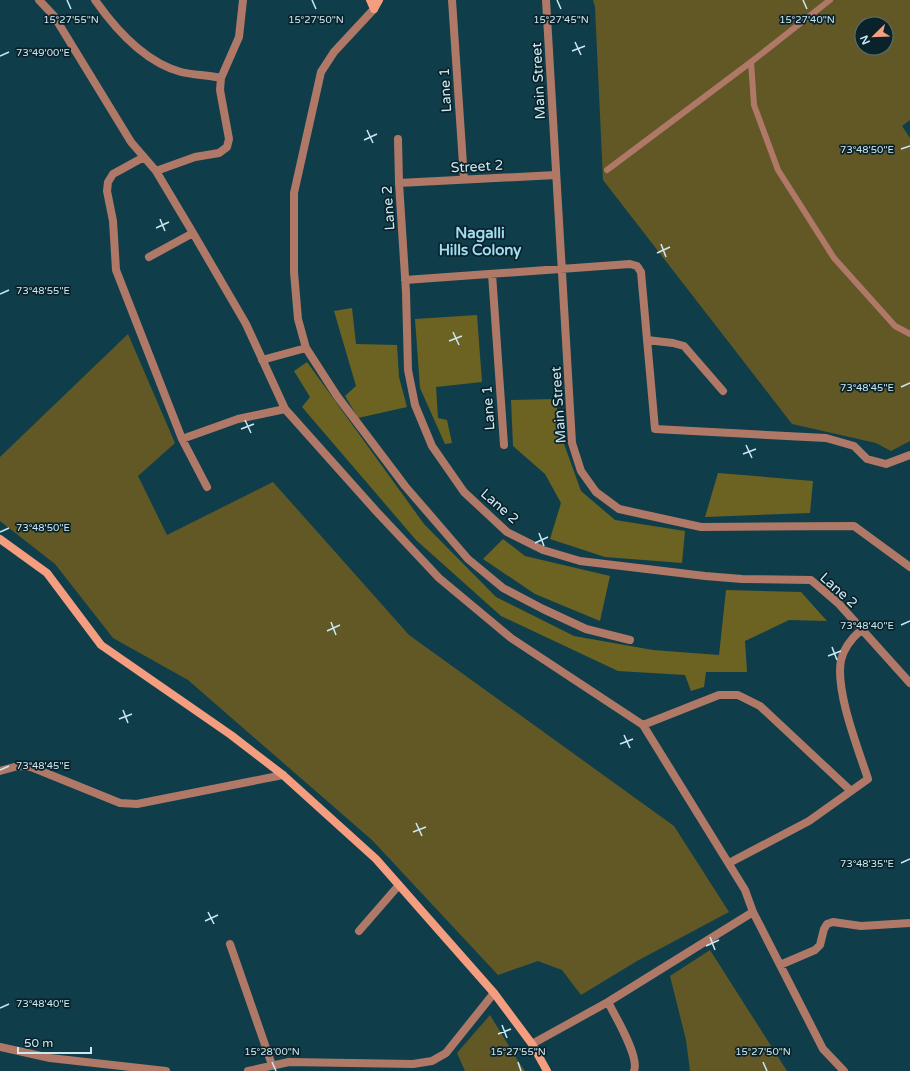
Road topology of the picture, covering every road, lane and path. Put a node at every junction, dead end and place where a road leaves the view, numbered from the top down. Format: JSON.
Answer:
{"nodes":[{"id":1,"x":39,"y":0,"type":"edge"},
{"id":2,"x":95,"y":0,"type":"edge"},
{"id":3,"x":244,"y":0,"type":"edge"},
{"id":4,"x":370,"y":0,"type":"edge"},
{"id":5,"x":379,"y":0,"type":"edge"},
{"id":6,"x":452,"y":0,"type":"edge"},
{"id":7,"x":546,"y":0,"type":"edge"},
{"id":8,"x":830,"y":0,"type":"edge"},
{"id":9,"x":374,"y":9,"type":"junction"},
{"id":10,"x":751,"y":62,"type":"junction"},
{"id":11,"x":220,"y":78,"type":"junction"},
{"id":12,"x":398,"y":139,"type":"dead end"},
{"id":13,"x":144,"y":157,"type":"junction"},
{"id":14,"x":606,"y":170,"type":"dead end"},
{"id":15,"x":156,"y":171,"type":"junction"},
{"id":16,"x":556,"y":175,"type":"junction"},
{"id":17,"x":464,"y":179,"type":"junction"},
{"id":18,"x":399,"y":183,"type":"junction"},
{"id":19,"x":193,"y":233,"type":"junction"},
{"id":20,"x":149,"y":256,"type":"dead end"},
{"id":21,"x":563,"y":267,"type":"junction"},
{"id":22,"x":492,"y":274,"type":"junction"},
{"id":23,"x":406,"y":280,"type":"junction"},
{"id":24,"x":910,"y":334,"type":"edge"},
{"id":25,"x":647,"y":340,"type":"junction"},
{"id":26,"x":306,"y":348,"type":"junction"},
{"id":27,"x":262,"y":360,"type":"junction"},
{"id":28,"x":722,"y":391,"type":"dead end"},
{"id":29,"x":286,"y":409,"type":"junction"},
{"id":30,"x":182,"y":439,"type":"junction"},
{"id":31,"x":504,"y":445,"type":"dead end"},
{"id":32,"x":910,"y":456,"type":"edge"},
{"id":33,"x":208,"y":487,"type":"dead end"},
{"id":34,"x":0,"y":539,"type":"edge"},
{"id":35,"x":910,"y":567,"type":"edge"},
{"id":36,"x":861,"y":630,"type":"junction"},
{"id":37,"x":630,"y":640,"type":"dead end"},
{"id":38,"x":910,"y":683,"type":"edge"},
{"id":39,"x":643,"y":725,"type":"junction"},
{"id":40,"x":0,"y":771,"type":"edge"},
{"id":41,"x":283,"y":775,"type":"junction"},
{"id":42,"x":851,"y":791,"type":"junction"},
{"id":43,"x":729,"y":863,"type":"junction"},
{"id":44,"x":399,"y":885,"type":"junction"},
{"id":45,"x":753,"y":912,"type":"junction"},
{"id":46,"x":910,"y":923,"type":"edge"},
{"id":47,"x":359,"y":931,"type":"dead end"},
{"id":48,"x":230,"y":944,"type":"dead end"},
{"id":49,"x":780,"y":965,"type":"junction"},
{"id":50,"x":494,"y":993,"type":"junction"},
{"id":51,"x":608,"y":1002,"type":"junction"},
{"id":52,"x":532,"y":1044,"type":"junction"},
{"id":53,"x":0,"y":1047,"type":"edge"},
{"id":54,"x":272,"y":1065,"type":"junction"},
{"id":55,"x":253,"y":1070,"type":"edge"},
{"id":56,"x":166,"y":1071,"type":"edge"},
{"id":57,"x":547,"y":1071,"type":"edge"},
{"id":58,"x":634,"y":1071,"type":"edge"},
{"id":59,"x":844,"y":1071,"type":"edge"}],
"edges":[{"from":1,"to":13,"type":"street"},
{"from":2,"to":11,"type":"street"},
{"from":3,"to":11,"type":"street"},
{"from":4,"to":9,"type":"street"},
{"from":5,"to":9,"type":"street"},
{"from":6,"to":17,"type":"street","name":"Lane 1"},
{"from":7,"to":16,"type":"street","name":"Main Street"},
{"from":8,"to":10,"type":"lane"},
{"from":9,"to":26,"type":"street"},
{"from":10,"to":14,"type":"lane"},
{"from":10,"to":24,"type":"lane"},
{"from":11,"to":15,"type":"street"},
{"from":12,"to":18,"type":"street","name":"Lane 2"},
{"from":13,"to":15,"type":"street"},
{"from":13,"to":30,"type":"street"},
{"from":15,"to":19,"type":"street"},
{"from":16,"to":17,"type":"street","name":"Street 2"},
{"from":16,"to":21,"type":"street","name":"Main Street"},
{"from":17,"to":18,"type":"street","name":"Street 2"},
{"from":18,"to":23,"type":"street","name":"Lane 2"},
{"from":19,"to":20,"type":"street"},
{"from":19,"to":27,"type":"street"},
{"from":21,"to":22,"type":"street"},
{"from":21,"to":25,"type":"street"},
{"from":21,"to":35,"type":"street","name":"Main Street"},
{"from":22,"to":23,"type":"street"},
{"from":22,"to":31,"type":"street","name":"Lane 1"},
{"from":23,"to":36,"type":"street","name":"Lane 2"},
{"from":25,"to":28,"type":"street"},
{"from":25,"to":32,"type":"street"},
{"from":26,"to":27,"type":"street"},
{"from":26,"to":37,"type":"street"},
{"from":27,"to":29,"type":"street"},
{"from":29,"to":30,"type":"street"},
{"from":29,"to":39,"type":"street"},
{"from":30,"to":33,"type":"street"},
{"from":34,"to":41,"type":"street"},
{"from":36,"to":38,"type":"street","name":"Lane 2"},
{"from":36,"to":42,"type":"street"},
{"from":39,"to":42,"type":"street"},
{"from":39,"to":43,"type":"street"},
{"from":40,"to":41,"type":"street"},
{"from":41,"to":44,"type":"street"},
{"from":42,"to":43,"type":"street"},
{"from":43,"to":45,"type":"street"},
{"from":44,"to":47,"type":"street"},
{"from":44,"to":50,"type":"street"},
{"from":45,"to":49,"type":"street"},
{"from":45,"to":51,"type":"street"},
{"from":46,"to":49,"type":"street"},
{"from":48,"to":54,"type":"street"},
{"from":49,"to":59,"type":"street"},
{"from":50,"to":52,"type":"street"},
{"from":50,"to":54,"type":"street"},
{"from":51,"to":52,"type":"street"},
{"from":51,"to":58,"type":"street"},
{"from":52,"to":57,"type":"street"},
{"from":53,"to":56,"type":"street"},
{"from":54,"to":55,"type":"street"}]}
